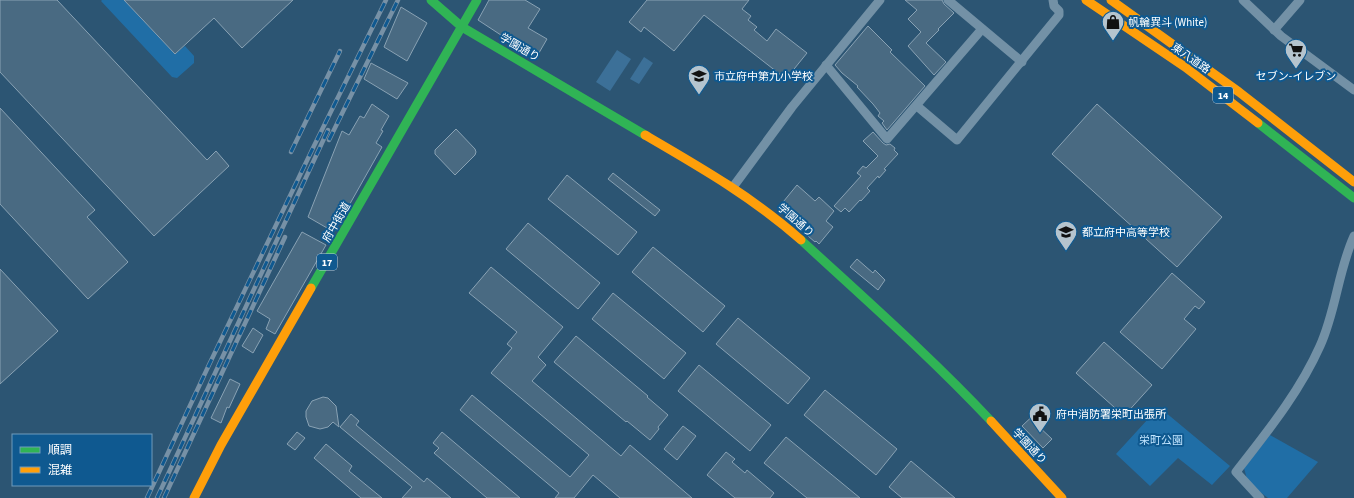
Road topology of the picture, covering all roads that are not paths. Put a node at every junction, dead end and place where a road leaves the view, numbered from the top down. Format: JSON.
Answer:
{"nodes":[{"id":1,"x":431,"y":0,"type":"edge"},
{"id":2,"x":477,"y":0,"type":"edge"},
{"id":3,"x":880,"y":0,"type":"edge"},
{"id":4,"x":948,"y":0,"type":"edge"},
{"id":5,"x":1053,"y":0,"type":"edge"},
{"id":6,"x":1086,"y":0,"type":"edge"},
{"id":7,"x":1111,"y":0,"type":"edge"},
{"id":8,"x":1300,"y":0,"type":"edge"},
{"id":9,"x":1245,"y":1,"type":"edge"},
{"id":10,"x":462,"y":27,"type":"junction"},
{"id":11,"x":982,"y":29,"type":"junction"},
{"id":12,"x":1274,"y":30,"type":"junction"},
{"id":13,"x":1022,"y":62,"type":"junction"},
{"id":14,"x":826,"y":65,"type":"junction"},
{"id":15,"x":1354,"y":90,"type":"edge"},
{"id":16,"x":916,"y":106,"type":"junction"},
{"id":17,"x":1354,"y":182,"type":"edge"},
{"id":18,"x":732,"y":187,"type":"junction"},
{"id":19,"x":1354,"y":198,"type":"edge"},
{"id":20,"x":1354,"y":236,"type":"edge"},
{"id":21,"x":194,"y":498,"type":"edge"},
{"id":22,"x":1062,"y":498,"type":"edge"},
{"id":23,"x":1260,"y":498,"type":"edge"}],
"edges":[{"from":1,"to":10,"type":"main road","name":"学園通り"},
{"from":2,"to":10,"type":"main road","name":"府中街道","number":"17"},
{"from":3,"to":14,"type":"street"},
{"from":4,"to":11,"type":"street"},
{"from":5,"to":13,"type":"street"},
{"from":6,"to":19,"type":"main road","name":"東八道路","number":"14"},
{"from":7,"to":17,"type":"main road","name":"東八道路","number":"14"},
{"from":8,"to":12,"type":"street"},
{"from":9,"to":12,"type":"street"},
{"from":10,"to":18,"type":"main road","name":"学園通り"},
{"from":10,"to":21,"type":"main road","name":"府中街道","number":"17"},
{"from":11,"to":13,"type":"street"},
{"from":11,"to":16,"type":"street"},
{"from":12,"to":15,"type":"street"},
{"from":13,"to":16,"type":"street"},
{"from":14,"to":16,"type":"street"},
{"from":14,"to":18,"type":"street"},
{"from":18,"to":22,"type":"main road","name":"学園通り"},
{"from":20,"to":23,"type":"street"}]}
